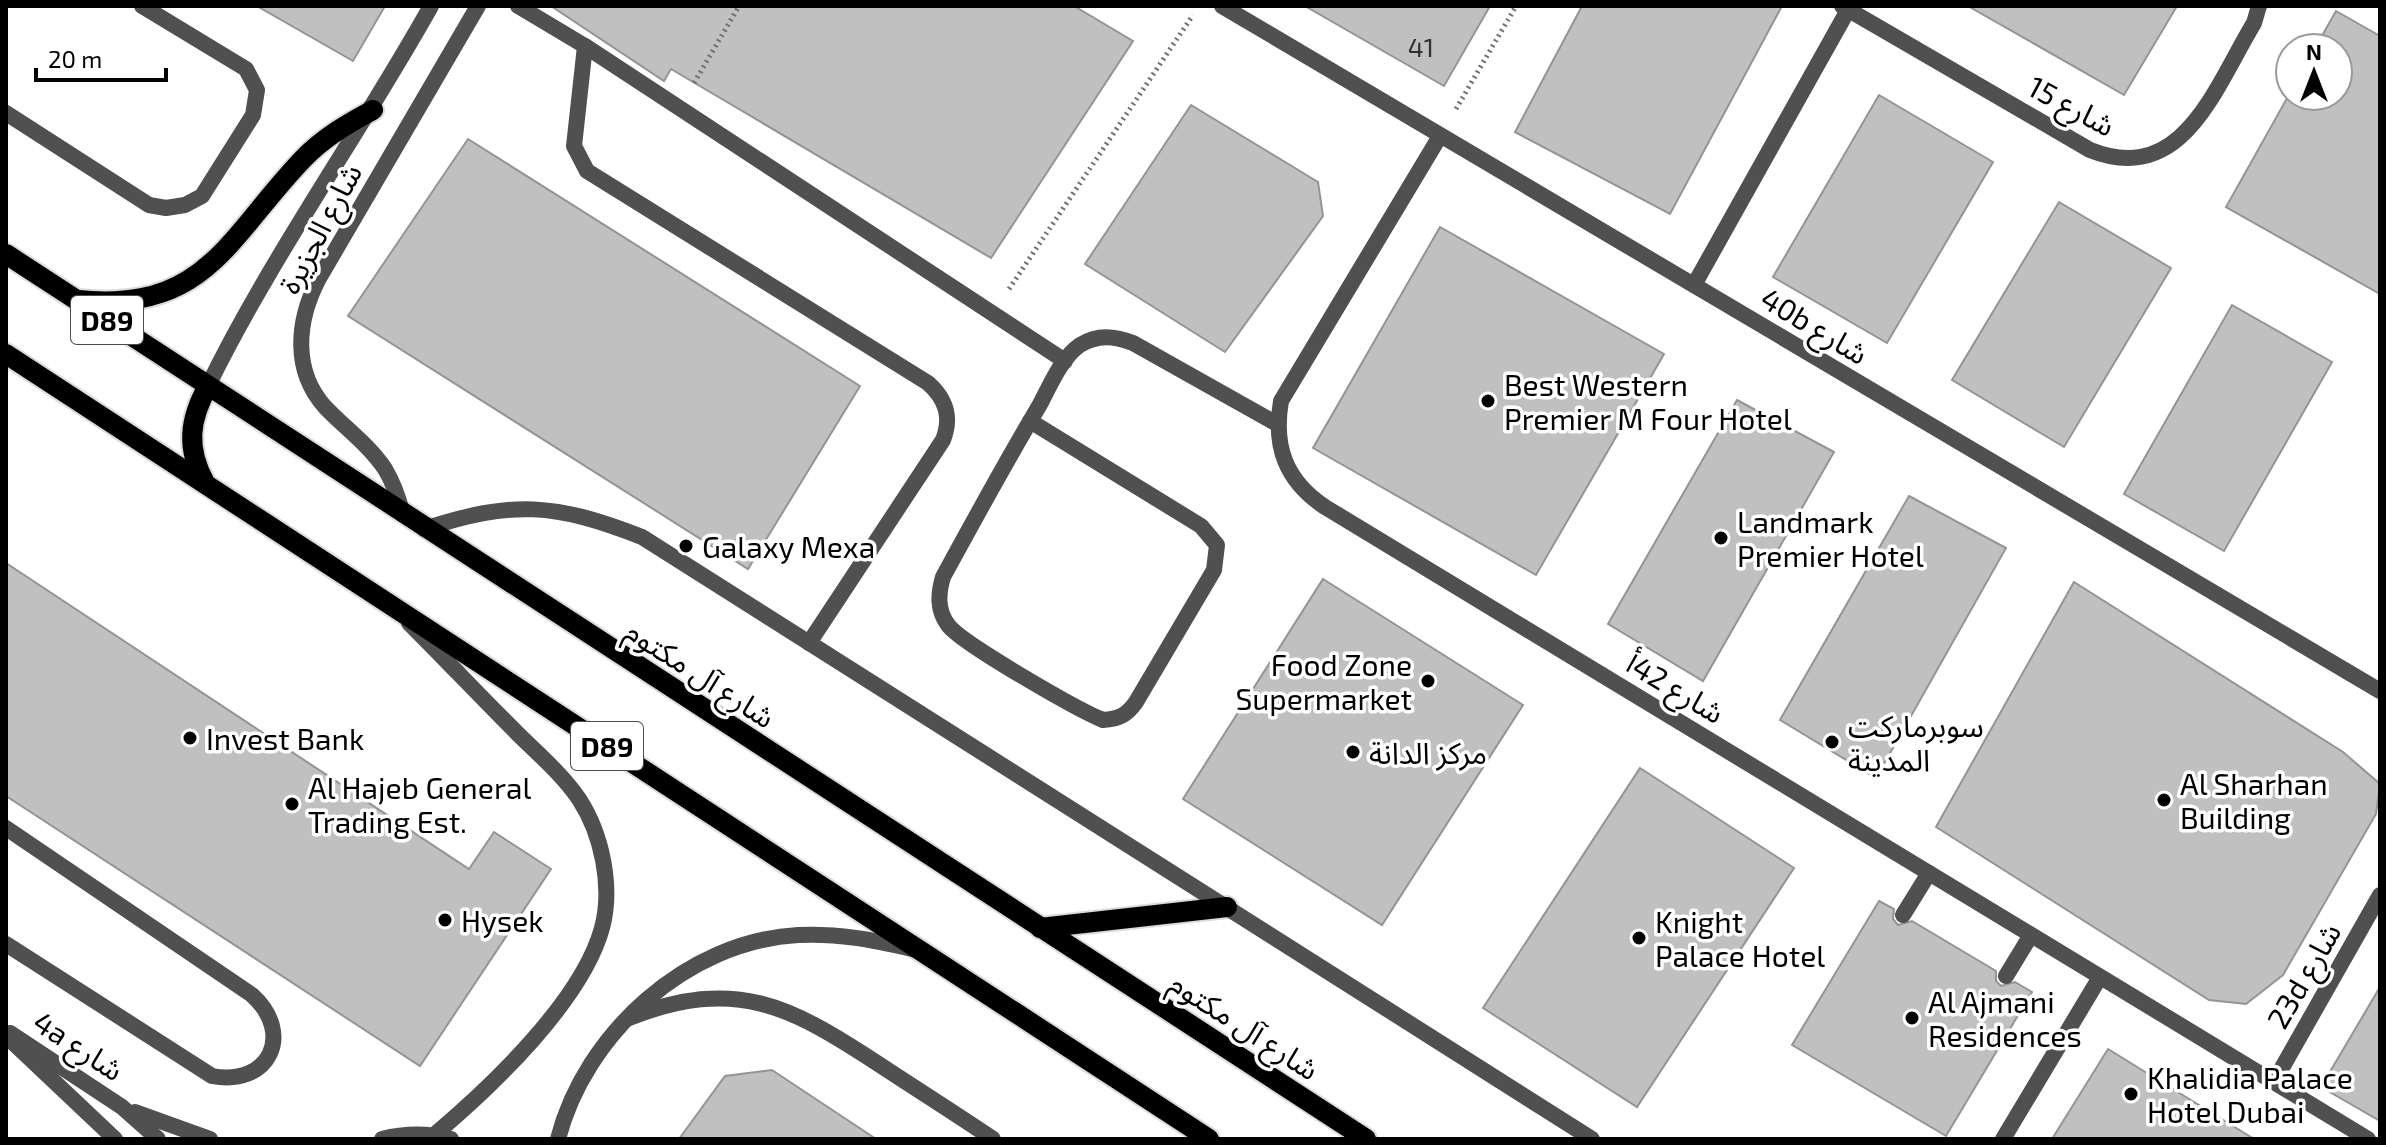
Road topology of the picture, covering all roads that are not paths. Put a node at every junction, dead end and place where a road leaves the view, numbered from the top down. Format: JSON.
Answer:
{"nodes":[{"id":1,"x":142,"y":6,"type":"edge"},
{"id":2,"x":431,"y":6,"type":"edge"},
{"id":3,"x":478,"y":6,"type":"edge"},
{"id":4,"x":518,"y":6,"type":"edge"},
{"id":5,"x":1222,"y":6,"type":"edge"},
{"id":6,"x":2259,"y":6,"type":"edge"},
{"id":7,"x":1845,"y":8,"type":"edge"},
{"id":8,"x":585,"y":46,"type":"junction"},
{"id":9,"x":373,"y":110,"type":"junction"},
{"id":10,"x":6,"y":113,"type":"edge"},
{"id":11,"x":1440,"y":136,"type":"junction"},
{"id":12,"x":6,"y":254,"type":"edge"},
{"id":13,"x":1694,"y":285,"type":"junction"},
{"id":14,"x":75,"y":300,"type":"junction"},
{"id":15,"x":6,"y":354,"type":"edge"},
{"id":16,"x":1065,"y":361,"type":"junction"},
{"id":17,"x":208,"y":386,"type":"junction"},
{"id":18,"x":1030,"y":421,"type":"junction"},
{"id":19,"x":1277,"y":424,"type":"junction"},
{"id":20,"x":208,"y":488,"type":"junction"},
{"id":21,"x":404,"y":516,"type":"junction"},
{"id":22,"x":424,"y":529,"type":"junction"},
{"id":23,"x":391,"y":605,"type":"junction"},
{"id":24,"x":809,"y":643,"type":"junction"},
{"id":25,"x":2380,"y":691,"type":"edge"},
{"id":26,"x":6,"y":828,"type":"edge"},
{"id":27,"x":1929,"y":873,"type":"junction"},
{"id":28,"x":2380,"y":895,"type":"edge"},
{"id":29,"x":1227,"y":907,"type":"junction"},
{"id":30,"x":1903,"y":915,"type":"dead end"},
{"id":31,"x":1040,"y":928,"type":"junction"},
{"id":32,"x":2031,"y":935,"type":"junction"},
{"id":33,"x":6,"y":944,"type":"edge"},
{"id":34,"x":922,"y":952,"type":"junction"},
{"id":35,"x":2006,"y":976,"type":"dead end"},
{"id":36,"x":2100,"y":977,"type":"junction"},
{"id":37,"x":624,"y":1020,"type":"junction"},
{"id":38,"x":6,"y":1034,"type":"edge"},
{"id":39,"x":2274,"y":1082,"type":"junction"},
{"id":40,"x":122,"y":1107,"type":"junction"},
{"id":41,"x":434,"y":1135,"type":"junction"},
{"id":42,"x":115,"y":1139,"type":"edge"},
{"id":43,"x":158,"y":1139,"type":"edge"},
{"id":44,"x":210,"y":1139,"type":"edge"},
{"id":45,"x":382,"y":1139,"type":"edge"},
{"id":46,"x":451,"y":1139,"type":"edge"},
{"id":47,"x":558,"y":1139,"type":"edge"},
{"id":48,"x":993,"y":1139,"type":"edge"},
{"id":49,"x":1209,"y":1139,"type":"edge"},
{"id":50,"x":1366,"y":1139,"type":"edge"},
{"id":51,"x":1592,"y":1139,"type":"edge"},
{"id":52,"x":2003,"y":1139,"type":"edge"},
{"id":53,"x":2368,"y":1139,"type":"edge"}],
"edges":[{"from":1,"to":10,"type":"street"},
{"from":2,"to":9,"type":"street","name":"شارع الجزيرة"},
{"from":3,"to":21,"type":"street","name":"شارع الجزيرة"},
{"from":4,"to":8,"type":"street"},
{"from":5,"to":11,"type":"street","name":"40b شارع"},
{"from":6,"to":7,"type":"street","name":"شارع 15"},
{"from":7,"to":13,"type":"street","name":"شارع 15"},
{"from":8,"to":16,"type":"street"},
{"from":8,"to":24,"type":"street"},
{"from":9,"to":14,"type":"main road"},
{"from":9,"to":17,"type":"street","name":"شارع الجزيرة"},
{"from":11,"to":13,"type":"street","name":"40b شارع"},
{"from":11,"to":19,"type":"street","name":"شارع 42أ"},
{"from":12,"to":14,"type":"main road","name":"شارع آل مكتوم","number":"D89"},
{"from":13,"to":25,"type":"street","name":"40b شارع"},
{"from":14,"to":17,"type":"main road","name":"شارع آل مكتوم","number":"D89"},
{"from":15,"to":20,"type":"main road","number":"D89"},
{"from":16,"to":18,"type":"street"},
{"from":16,"to":19,"type":"street"},
{"from":17,"to":20,"type":"main road"},
{"from":17,"to":21,"type":"main road","name":"شارع آل مكتوم","number":"D89"},
{"from":18,"to":18,"type":"street"},
{"from":19,"to":27,"type":"street","name":"شارع 42أ"},
{"from":20,"to":23,"type":"main road","number":"D89"},
{"from":21,"to":22,"type":"main road","name":"شارع آل مكتوم","number":"D89"},
{"from":22,"to":24,"type":"street"},
{"from":22,"to":31,"type":"main road","name":"شارع آل مكتوم","number":"D89"},
{"from":23,"to":34,"type":"main road","number":"D89"},
{"from":23,"to":41,"type":"street"},
{"from":24,"to":29,"type":"street"},
{"from":26,"to":33,"type":"street"},
{"from":27,"to":30,"type":"street"},
{"from":27,"to":32,"type":"street","name":"شارع 42أ"},
{"from":28,"to":39,"type":"street","name":"23d شارع"},
{"from":29,"to":31,"type":"main road"},
{"from":29,"to":51,"type":"street"},
{"from":31,"to":50,"type":"main road","name":"شارع آل مكتوم","number":"D89"},
{"from":32,"to":35,"type":"street"},
{"from":32,"to":36,"type":"street","name":"شارع 42أ"},
{"from":34,"to":37,"type":"street"},
{"from":34,"to":49,"type":"main road","number":"D89"},
{"from":36,"to":39,"type":"street","name":"شارع 42أ"},
{"from":36,"to":52,"type":"street"},
{"from":37,"to":47,"type":"street"},
{"from":37,"to":48,"type":"street"},
{"from":38,"to":40,"type":"street","name":"4a شارع"},
{"from":38,"to":42,"type":"street"},
{"from":39,"to":53,"type":"street","name":"شارع 42أ"},
{"from":40,"to":43,"type":"street","name":"4a شارع"},
{"from":40,"to":44,"type":"street","name":"4a شارع"},
{"from":41,"to":45,"type":"street"},
{"from":41,"to":46,"type":"street"}]}
